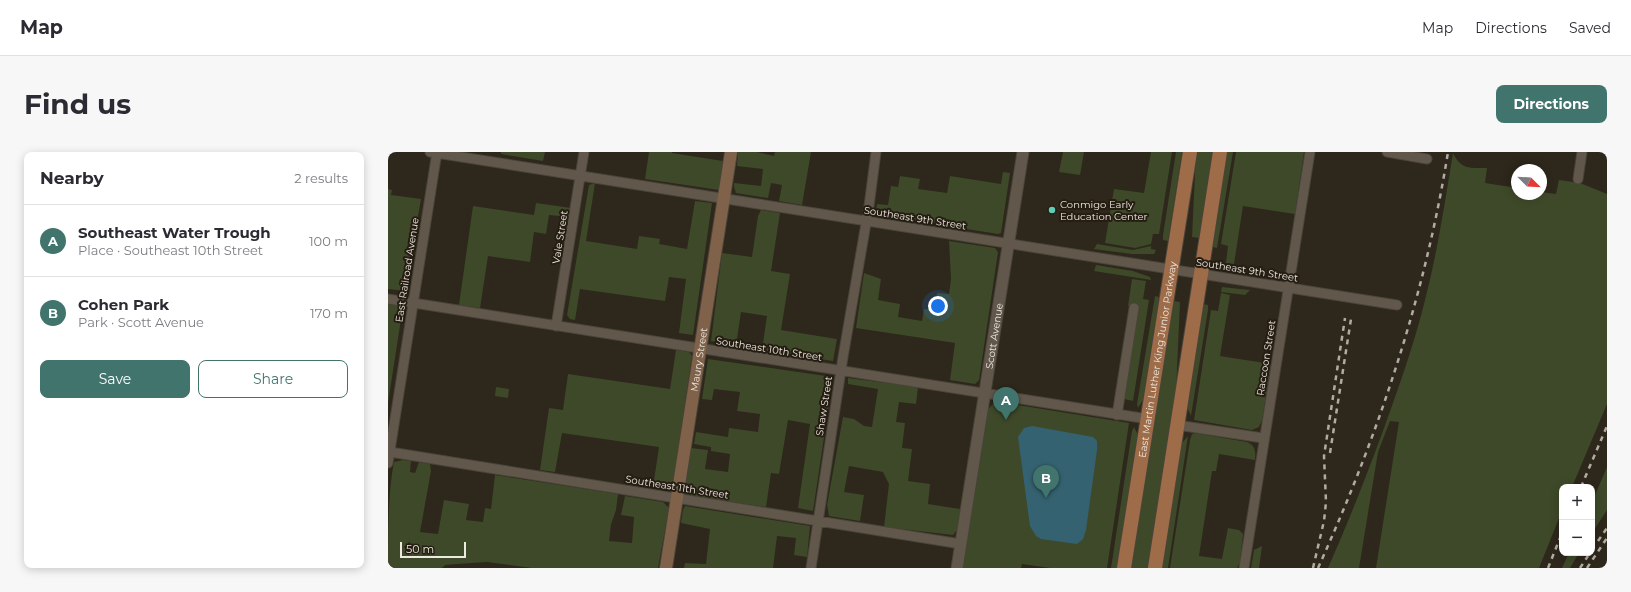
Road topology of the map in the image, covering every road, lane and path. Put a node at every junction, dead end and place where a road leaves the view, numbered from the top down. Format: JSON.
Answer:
{"nodes":[{"id":1,"x":434,"y":152,"type":"edge"},
{"id":2,"x":584,"y":152,"type":"edge"},
{"id":3,"x":731,"y":152,"type":"edge"},
{"id":4,"x":876,"y":152,"type":"edge"},
{"id":5,"x":1023,"y":152,"type":"edge"},
{"id":6,"x":1190,"y":152,"type":"edge"},
{"id":7,"x":1220,"y":152,"type":"edge"},
{"id":8,"x":1310,"y":152,"type":"edge"},
{"id":9,"x":1387,"y":152,"type":"edge"},
{"id":10,"x":1582,"y":152,"type":"edge"},
{"id":11,"x":1427,"y":159,"type":"dead end"},
{"id":12,"x":580,"y":176,"type":"junction"},
{"id":13,"x":1578,"y":179,"type":"dead end"},
{"id":14,"x":724,"y":199,"type":"junction"},
{"id":15,"x":866,"y":222,"type":"junction"},
{"id":16,"x":1008,"y":244,"type":"junction"},
{"id":17,"x":1173,"y":270,"type":"junction"},
{"id":18,"x":1200,"y":274,"type":"junction"},
{"id":19,"x":1288,"y":288,"type":"junction"},
{"id":20,"x":388,"y":299,"type":"edge"},
{"id":21,"x":412,"y":302,"type":"junction"},
{"id":22,"x":1397,"y":305,"type":"dead end"},
{"id":23,"x":1134,"y":308,"type":"dead end"},
{"id":24,"x":556,"y":326,"type":"junction"},
{"id":25,"x":700,"y":349,"type":"junction"},
{"id":26,"x":841,"y":372,"type":"junction"},
{"id":27,"x":985,"y":394,"type":"junction"},
{"id":28,"x":1117,"y":415,"type":"junction"},
{"id":29,"x":1148,"y":420,"type":"junction"},
{"id":30,"x":1177,"y":425,"type":"junction"},
{"id":31,"x":1263,"y":438,"type":"junction"},
{"id":32,"x":390,"y":452,"type":"junction"},
{"id":33,"x":388,"y":463,"type":"edge"},
{"id":34,"x":677,"y":498,"type":"junction"},
{"id":35,"x":818,"y":521,"type":"junction"},
{"id":36,"x":961,"y":544,"type":"junction"},
{"id":37,"x":666,"y":568,"type":"edge"},
{"id":38,"x":811,"y":568,"type":"edge"},
{"id":39,"x":957,"y":568,"type":"edge"},
{"id":40,"x":1124,"y":568,"type":"edge"},
{"id":41,"x":1155,"y":568,"type":"edge"},
{"id":42,"x":1244,"y":568,"type":"edge"}],
"edges":[{"from":1,"to":12,"type":"street","name":"Southeast 9th Street"},
{"from":1,"to":21,"type":"street","name":"East Railroad Avenue"},
{"from":2,"to":12,"type":"street","name":"Vale Street"},
{"from":3,"to":14,"type":"main road","name":"Maury Street"},
{"from":4,"to":15,"type":"street","name":"Shaw Street"},
{"from":5,"to":16,"type":"street","name":"Scott Avenue"},
{"from":6,"to":17,"type":"main road","name":"East Martin Luther King Junior Parkway"},
{"from":7,"to":18,"type":"main road"},
{"from":8,"to":19,"type":"street","name":"Raccoon Street"},
{"from":9,"to":11,"type":"street"},
{"from":10,"to":13,"type":"street"},
{"from":12,"to":14,"type":"street","name":"Southeast 9th Street"},
{"from":12,"to":24,"type":"street","name":"Vale Street"},
{"from":14,"to":15,"type":"street","name":"Southeast 9th Street"},
{"from":14,"to":25,"type":"main road","name":"Maury Street"},
{"from":15,"to":16,"type":"street","name":"Southeast 9th Street"},
{"from":15,"to":26,"type":"street","name":"Shaw Street"},
{"from":16,"to":17,"type":"street","name":"Southeast 9th Street"},
{"from":16,"to":27,"type":"street","name":"Scott Avenue"},
{"from":17,"to":18,"type":"street","name":"Southeast 9th Street"},
{"from":17,"to":29,"type":"main road","name":"East Martin Luther King Junior Parkway"},
{"from":18,"to":19,"type":"street","name":"Southeast 9th Street"},
{"from":18,"to":30,"type":"main road"},
{"from":19,"to":22,"type":"street","name":"Southeast 9th Street"},
{"from":19,"to":31,"type":"street","name":"Raccoon Street"},
{"from":20,"to":21,"type":"street","name":"Southeast 10th Street"},
{"from":21,"to":24,"type":"street","name":"Southeast 10th Street"},
{"from":21,"to":32,"type":"street","name":"East Railroad Avenue"},
{"from":23,"to":28,"type":"street"},
{"from":24,"to":25,"type":"street","name":"Southeast 10th Street"},
{"from":25,"to":26,"type":"street","name":"Southeast 10th Street"},
{"from":25,"to":34,"type":"main road","name":"Maury Street"},
{"from":26,"to":27,"type":"street","name":"Southeast 10th Street"},
{"from":26,"to":35,"type":"street","name":"Shaw Street"},
{"from":27,"to":28,"type":"street","name":"Southeast 10th Street"},
{"from":27,"to":36,"type":"street","name":"Scott Avenue"},
{"from":28,"to":29,"type":"street","name":"Southeast 10th Street"},
{"from":29,"to":40,"type":"main road","name":"East Martin Luther King Junior Parkway"},
{"from":30,"to":31,"type":"street"},
{"from":30,"to":41,"type":"main road"},
{"from":31,"to":42,"type":"street","name":"Raccoon Street"},
{"from":32,"to":33,"type":"street","name":"East Railroad Avenue"},
{"from":32,"to":34,"type":"street","name":"Southeast 11th Street"},
{"from":34,"to":35,"type":"street","name":"Southeast 11th Street"},
{"from":34,"to":37,"type":"main road","name":"Maury Street"},
{"from":35,"to":36,"type":"street","name":"Southeast 11th Street"},
{"from":35,"to":38,"type":"street","name":"Shaw Street"},
{"from":36,"to":39,"type":"street","name":"Scott Avenue"}]}
